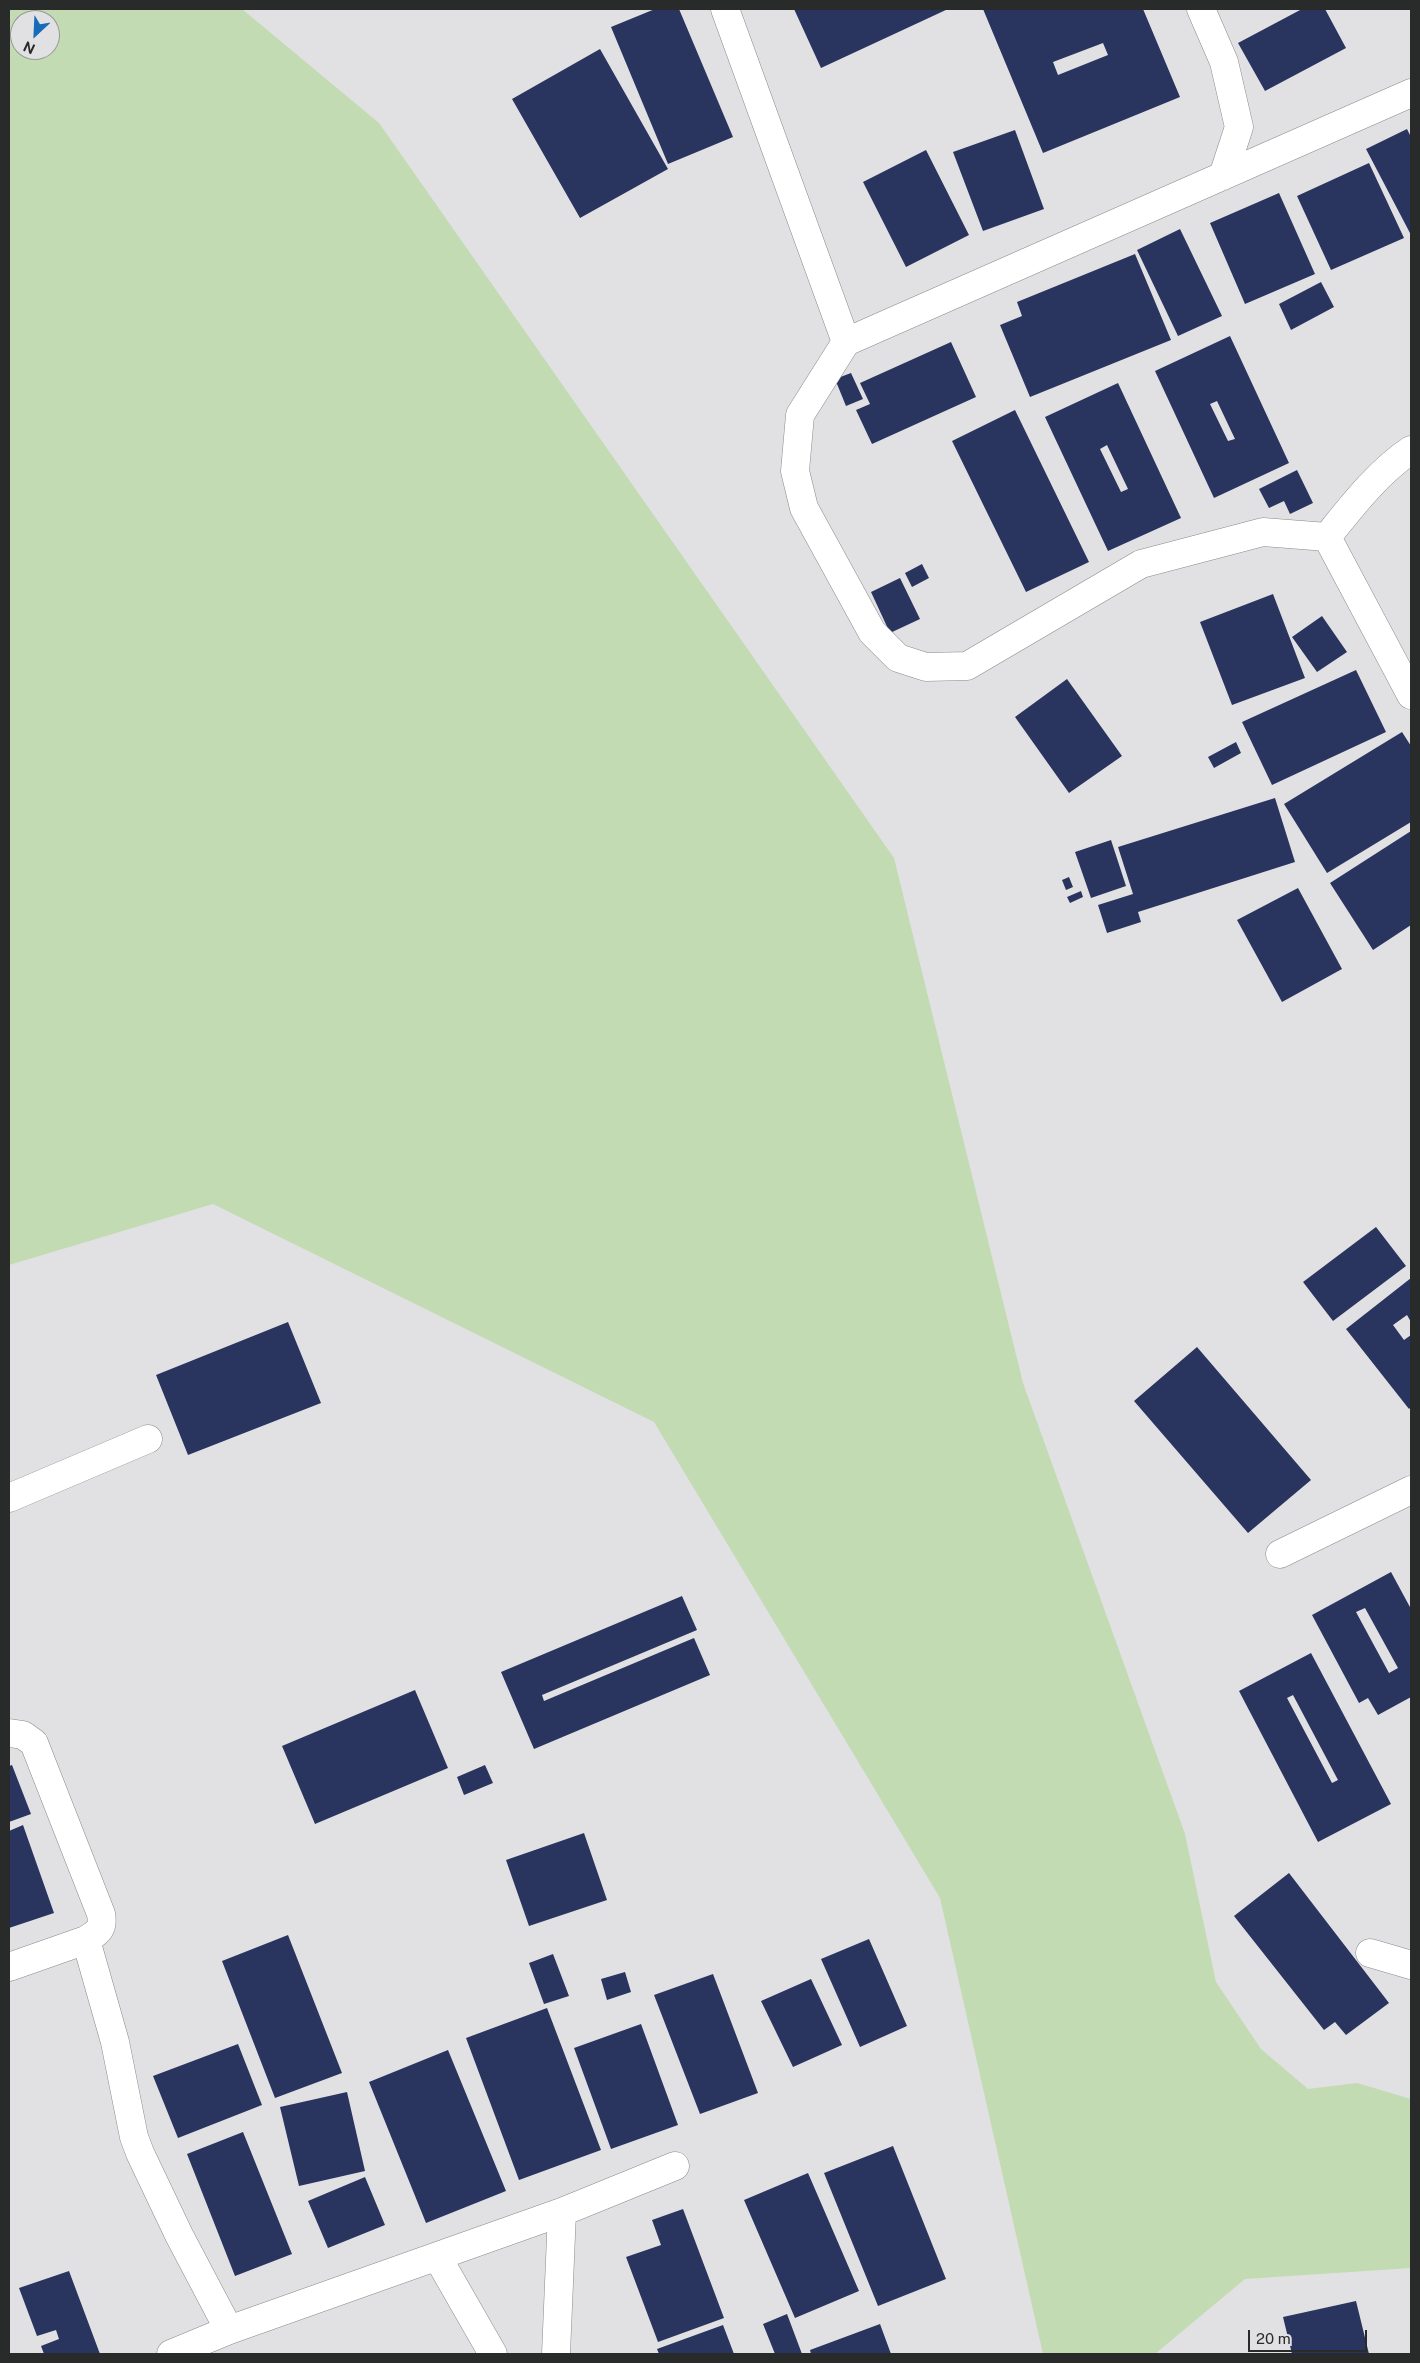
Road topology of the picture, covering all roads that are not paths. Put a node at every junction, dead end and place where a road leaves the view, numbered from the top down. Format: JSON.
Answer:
{"nodes":[{"id":1,"x":725,"y":9,"type":"edge"},
{"id":2,"x":1201,"y":9,"type":"edge"},
{"id":3,"x":1411,"y":93,"type":"edge"},
{"id":4,"x":1223,"y":176,"type":"junction"},
{"id":5,"x":846,"y":342,"type":"junction"},
{"id":6,"x":1411,"y":450,"type":"edge"},
{"id":7,"x":1328,"y":537,"type":"junction"},
{"id":8,"x":1411,"y":695,"type":"edge"},
{"id":9,"x":148,"y":1439,"type":"dead end"},
{"id":10,"x":1411,"y":1490,"type":"edge"},
{"id":11,"x":9,"y":1498,"type":"edge"},
{"id":12,"x":1280,"y":1554,"type":"dead end"},
{"id":13,"x":9,"y":1733,"type":"edge"},
{"id":14,"x":86,"y":1940,"type":"junction"},
{"id":15,"x":1370,"y":1954,"type":"dead end"},
{"id":16,"x":1411,"y":1965,"type":"edge"},
{"id":17,"x":9,"y":1967,"type":"edge"},
{"id":18,"x":675,"y":2166,"type":"dead end"},
{"id":19,"x":562,"y":2212,"type":"junction"},
{"id":20,"x":438,"y":2258,"type":"junction"},
{"id":21,"x":229,"y":2330,"type":"junction"},
{"id":22,"x":171,"y":2354,"type":"edge"},
{"id":23,"x":494,"y":2354,"type":"edge"},
{"id":24,"x":556,"y":2354,"type":"edge"}],
"edges":[{"from":1,"to":5,"type":"street"},
{"from":2,"to":4,"type":"street"},
{"from":3,"to":4,"type":"street"},
{"from":4,"to":5,"type":"street"},
{"from":5,"to":7,"type":"street"},
{"from":6,"to":7,"type":"street"},
{"from":7,"to":8,"type":"street"},
{"from":9,"to":11,"type":"street"},
{"from":10,"to":12,"type":"street"},
{"from":13,"to":14,"type":"street"},
{"from":14,"to":17,"type":"street"},
{"from":14,"to":21,"type":"street"},
{"from":15,"to":16,"type":"street"},
{"from":18,"to":19,"type":"street"},
{"from":19,"to":20,"type":"street"},
{"from":19,"to":24,"type":"street"},
{"from":20,"to":21,"type":"street"},
{"from":20,"to":23,"type":"street"},
{"from":21,"to":22,"type":"street"}]}
